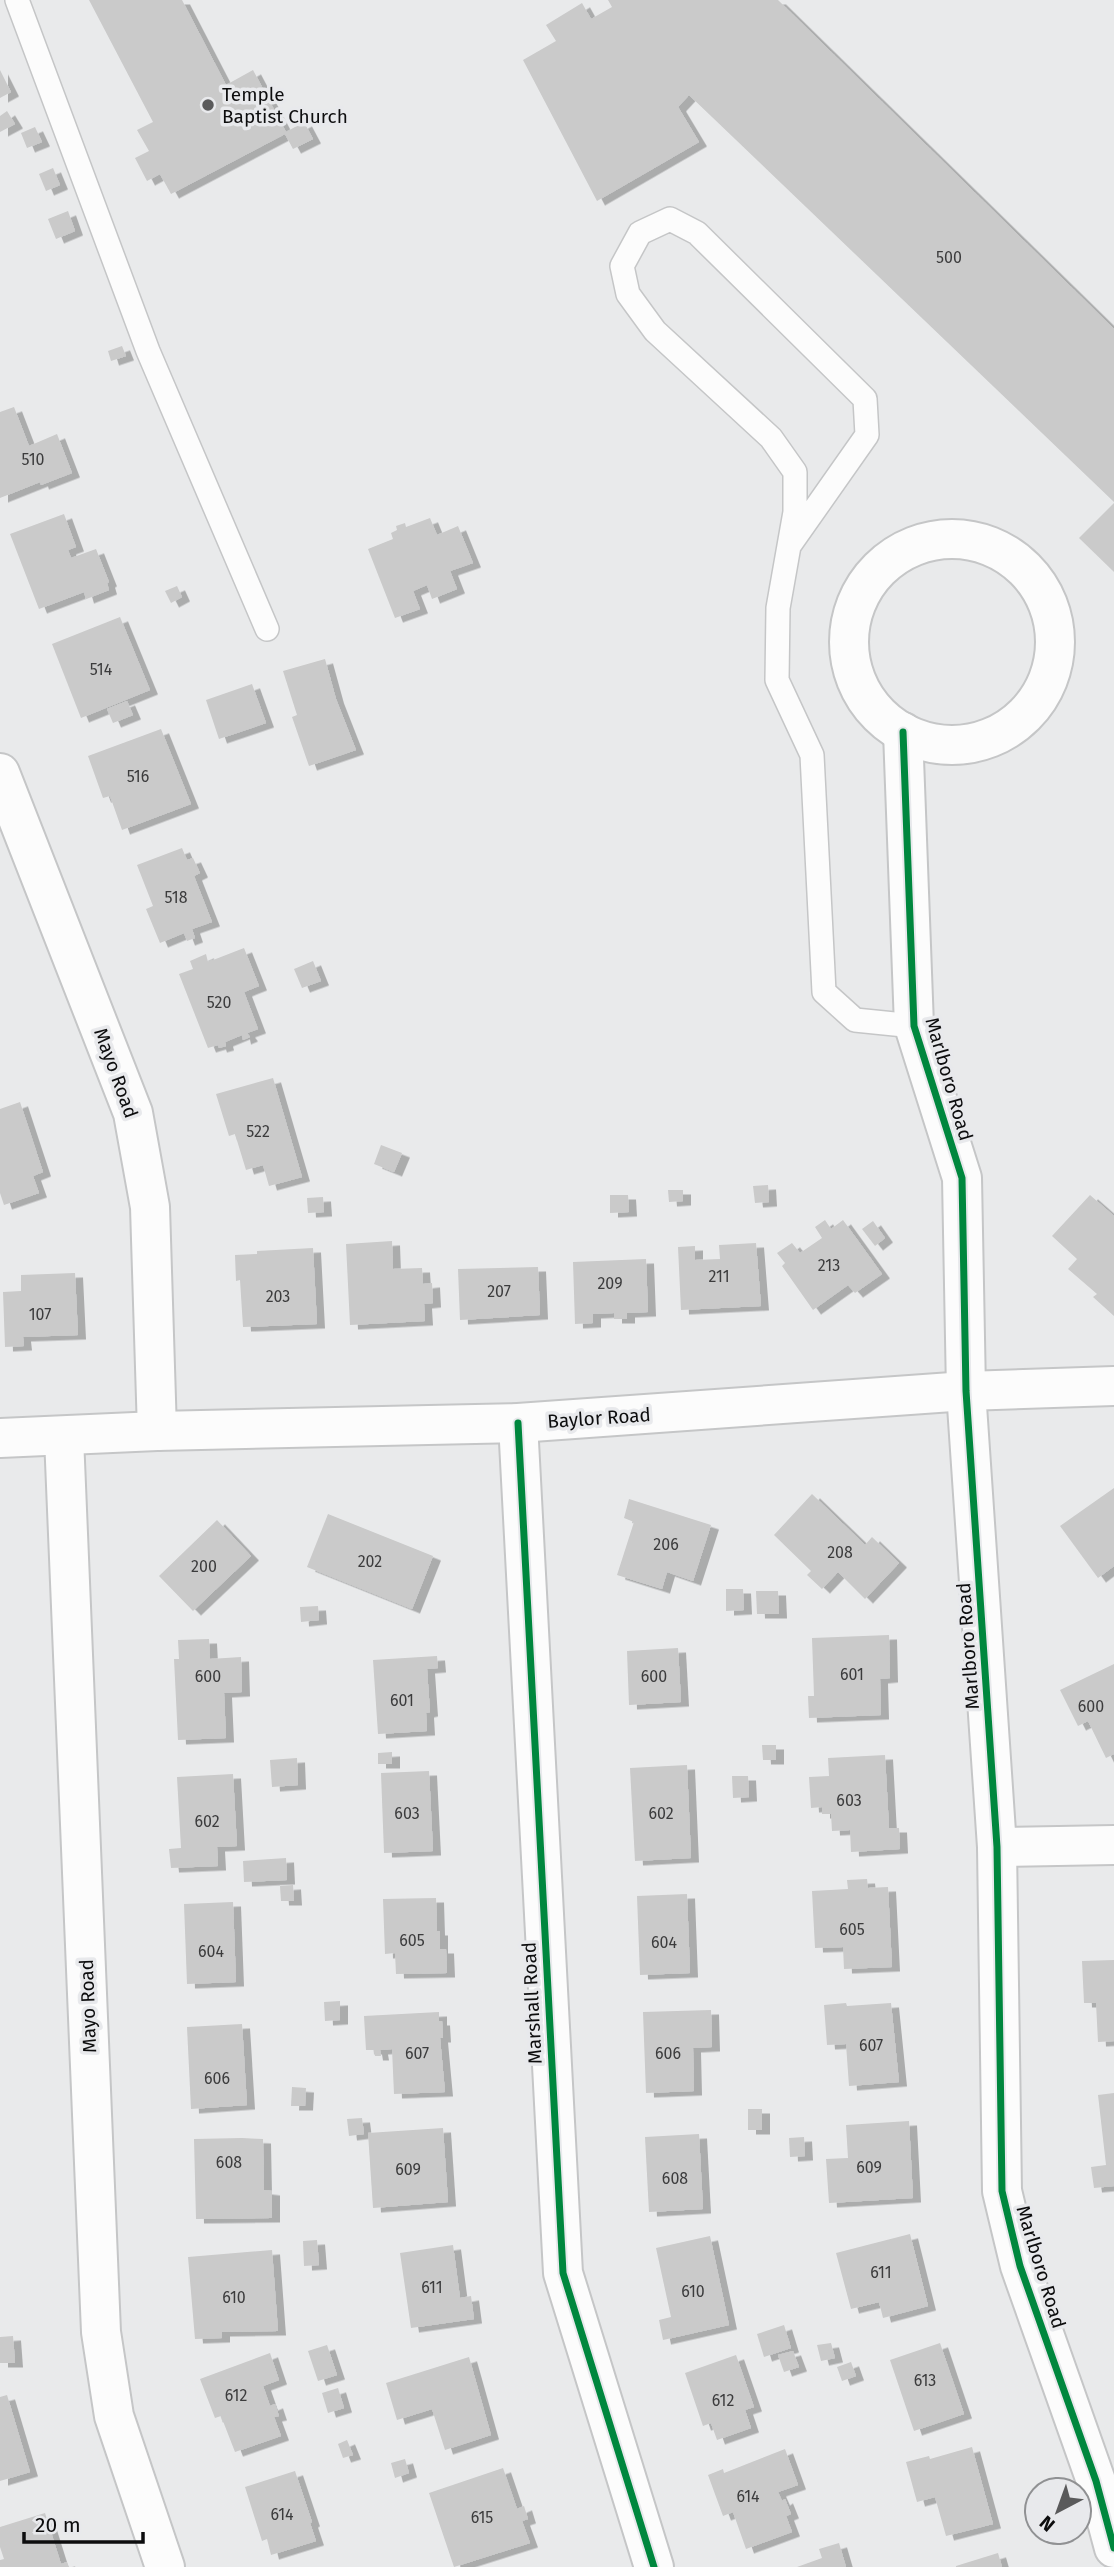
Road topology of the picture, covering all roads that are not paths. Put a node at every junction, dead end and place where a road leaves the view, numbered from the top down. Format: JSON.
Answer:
{"nodes":[{"id":1,"x":17,"y":0,"type":"edge"},
{"id":2,"x":789,"y":546,"type":"junction"},
{"id":3,"x":267,"y":629,"type":"dead end"},
{"id":4,"x":903,"y":732,"type":"junction"},
{"id":5,"x":0,"y":773,"type":"edge"},
{"id":6,"x":914,"y":1026,"type":"junction"},
{"id":7,"x":1114,"y":1386,"type":"edge"},
{"id":8,"x":966,"y":1391,"type":"junction"},
{"id":9,"x":518,"y":1423,"type":"junction"},
{"id":10,"x":157,"y":1431,"type":"junction"},
{"id":11,"x":64,"y":1437,"type":"junction"},
{"id":12,"x":0,"y":1438,"type":"edge"},
{"id":13,"x":1114,"y":1845,"type":"edge"},
{"id":14,"x":997,"y":1847,"type":"junction"},
{"id":15,"x":1114,"y":2548,"type":"edge"},
{"id":16,"x":165,"y":2567,"type":"edge"},
{"id":17,"x":654,"y":2567,"type":"edge"}],
"edges":[{"from":1,"to":3,"type":"lane"},
{"from":2,"to":2,"type":"lane"},
{"from":2,"to":6,"type":"lane"},
{"from":4,"to":4,"type":"street"},
{"from":4,"to":6,"type":"street","name":"Marlboro Road"},
{"from":5,"to":10,"type":"street","name":"Mayo Road"},
{"from":6,"to":8,"type":"street","name":"Marlboro Road"},
{"from":7,"to":8,"type":"street","name":"Baylor Road"},
{"from":8,"to":9,"type":"street","name":"Baylor Road"},
{"from":8,"to":14,"type":"street","name":"Marlboro Road"},
{"from":9,"to":10,"type":"street","name":"Baylor Road"},
{"from":9,"to":17,"type":"street","name":"Marshall Road"},
{"from":10,"to":11,"type":"street","name":"Baylor Road"},
{"from":11,"to":12,"type":"street","name":"Baylor Road"},
{"from":11,"to":16,"type":"street","name":"Mayo Road"},
{"from":13,"to":14,"type":"street"},
{"from":14,"to":15,"type":"street","name":"Marlboro Road"}]}
